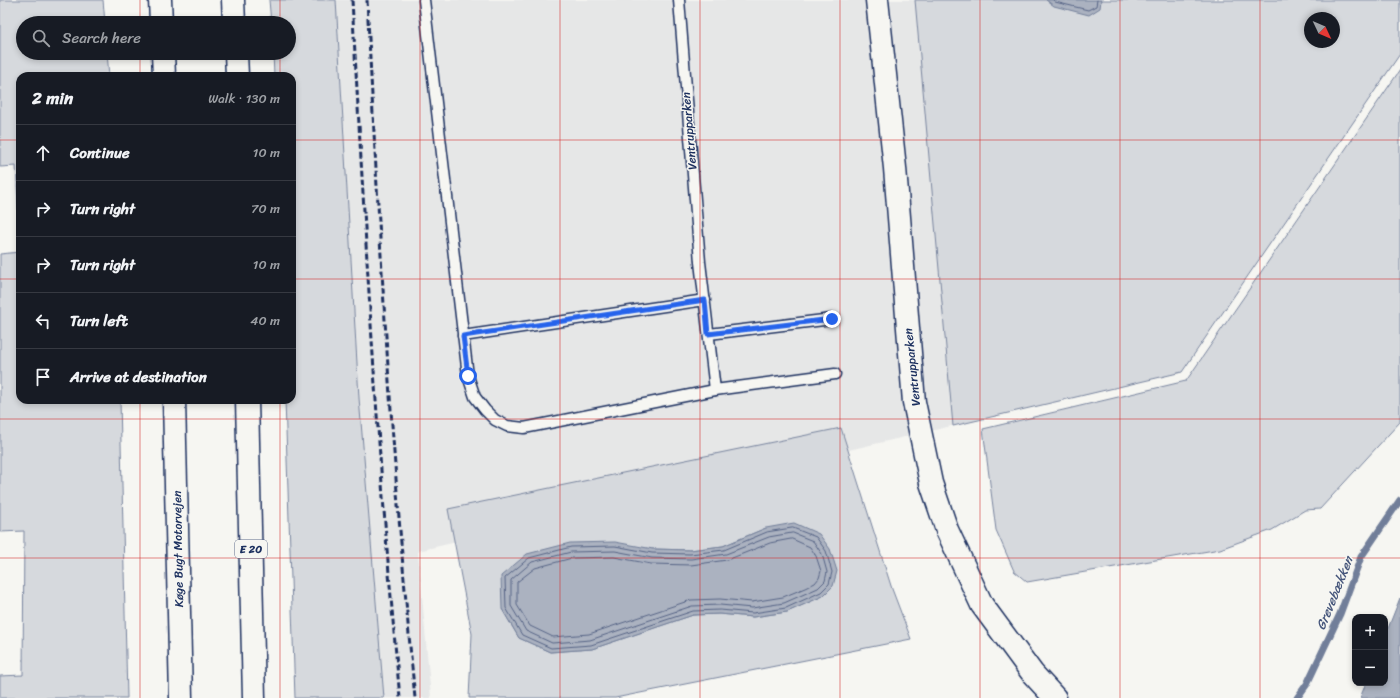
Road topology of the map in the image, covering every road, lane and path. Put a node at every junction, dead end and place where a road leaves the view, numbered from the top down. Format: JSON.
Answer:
{"nodes":[{"id":1,"x":160,"y":0,"type":"edge"},
{"id":2,"x":233,"y":0,"type":"edge"},
{"id":3,"x":424,"y":0,"type":"edge"},
{"id":4,"x":679,"y":0,"type":"edge"},
{"id":5,"x":877,"y":0,"type":"edge"},
{"id":6,"x":161,"y":16,"type":"edge"},
{"id":7,"x":234,"y":16,"type":"edge"},
{"id":8,"x":163,"y":60,"type":"edge"},
{"id":9,"x":236,"y":60,"type":"edge"},
{"id":10,"x":164,"y":72,"type":"edge"},
{"id":11,"x":237,"y":72,"type":"edge"},
{"id":12,"x":705,"y":300,"type":"junction"},
{"id":13,"x":832,"y":319,"type":"dead end"},
{"id":14,"x":708,"y":334,"type":"junction"},
{"id":15,"x":463,"y":336,"type":"junction"},
{"id":16,"x":835,"y":374,"type":"dead end"},
{"id":17,"x":715,"y":390,"type":"junction"},
{"id":18,"x":174,"y":404,"type":"edge"},
{"id":19,"x":247,"y":404,"type":"edge"},
{"id":20,"x":181,"y":698,"type":"edge"},
{"id":21,"x":254,"y":698,"type":"edge"},
{"id":22,"x":1054,"y":698,"type":"edge"}],
"edges":[{"from":1,"to":6,"type":"main road"},
{"from":2,"to":7,"type":"main road"},
{"from":3,"to":15,"type":"lane"},
{"from":4,"to":12,"type":"lane","name":"Ventrupparken"},
{"from":5,"to":22,"type":"main road","name":"Ventrupparken"},
{"from":8,"to":10,"type":"main road"},
{"from":9,"to":11,"type":"main road"},
{"from":12,"to":14,"type":"lane","name":"Ventrupparken"},
{"from":12,"to":15,"type":"lane"},
{"from":13,"to":14,"type":"lane"},
{"from":14,"to":17,"type":"lane","name":"Ventrupparken"},
{"from":15,"to":17,"type":"lane"},
{"from":16,"to":17,"type":"lane"},
{"from":18,"to":20,"type":"main road","name":"Køge Bugt Motorvejen"},
{"from":19,"to":21,"type":"main road","number":"E 20"}]}
